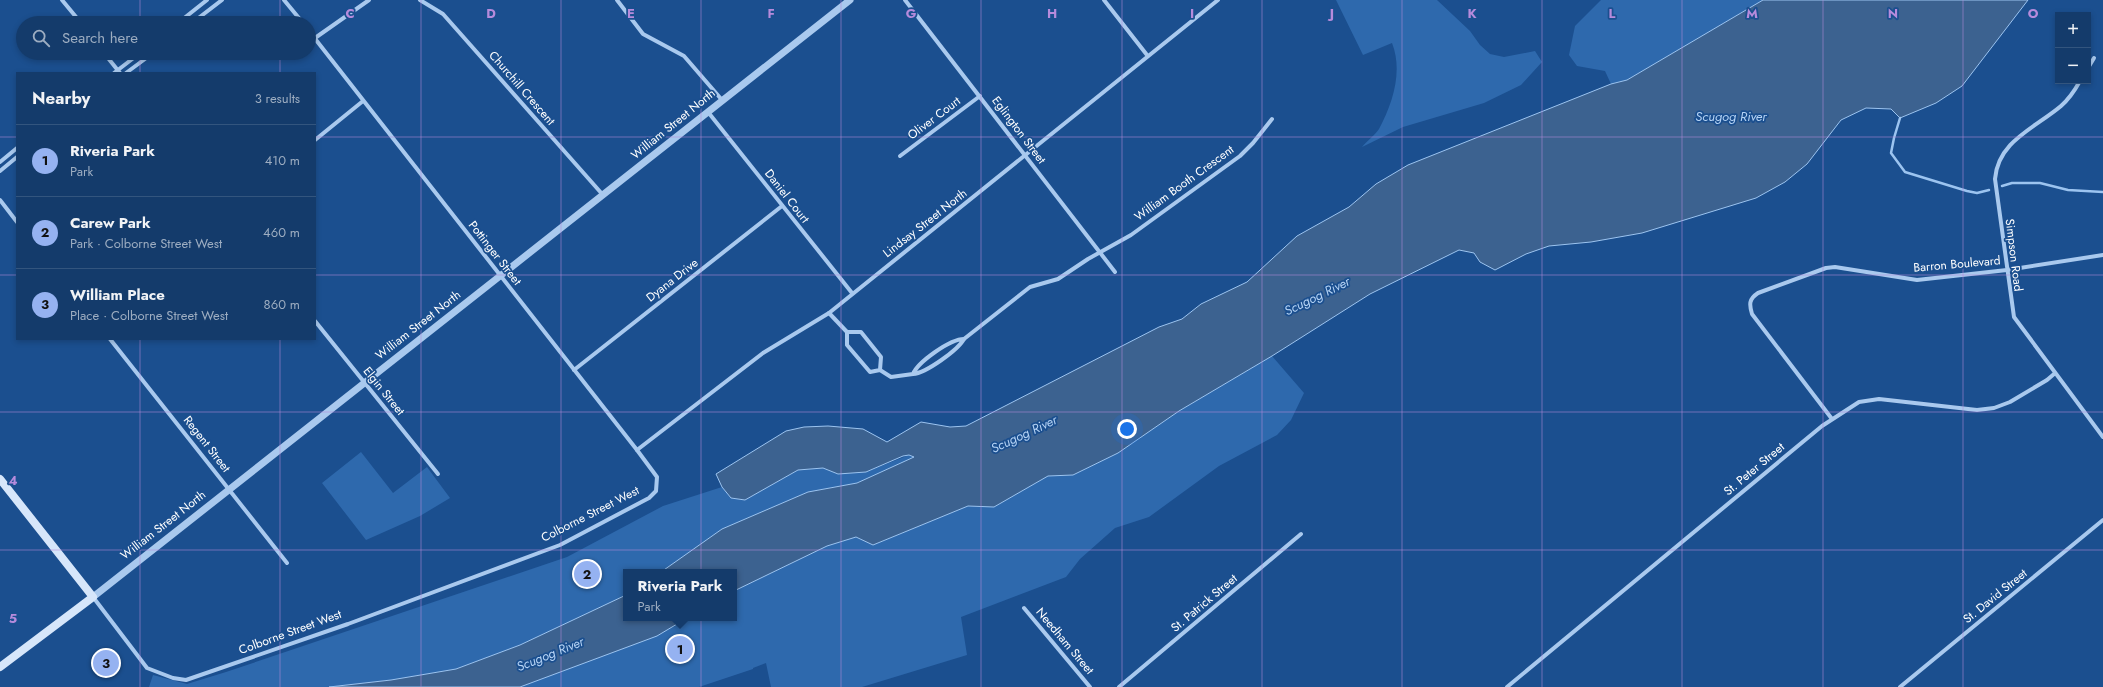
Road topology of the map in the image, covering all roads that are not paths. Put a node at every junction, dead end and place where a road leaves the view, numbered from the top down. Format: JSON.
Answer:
{"nodes":[{"id":1,"x":62,"y":0,"type":"edge"},
{"id":2,"x":207,"y":0,"type":"edge"},
{"id":3,"x":222,"y":0,"type":"edge"},
{"id":4,"x":284,"y":0,"type":"edge"},
{"id":5,"x":369,"y":0,"type":"edge"},
{"id":6,"x":420,"y":0,"type":"edge"},
{"id":7,"x":617,"y":0,"type":"edge"},
{"id":8,"x":850,"y":0,"type":"edge"},
{"id":9,"x":905,"y":0,"type":"edge"},
{"id":10,"x":1104,"y":0,"type":"edge"},
{"id":11,"x":1218,"y":0,"type":"edge"},
{"id":12,"x":75,"y":16,"type":"edge"},
{"id":13,"x":187,"y":16,"type":"edge"},
{"id":14,"x":201,"y":16,"type":"edge"},
{"id":15,"x":297,"y":16,"type":"edge"},
{"id":16,"x":316,"y":37,"type":"edge"},
{"id":17,"x":316,"y":39,"type":"edge"},
{"id":18,"x":1147,"y":55,"type":"junction"},
{"id":19,"x":2094,"y":58,"type":"dead end"},
{"id":20,"x":109,"y":60,"type":"edge"},
{"id":21,"x":132,"y":60,"type":"edge"},
{"id":22,"x":144,"y":60,"type":"edge"},
{"id":23,"x":2091,"y":63,"type":"edge"},
{"id":24,"x":117,"y":72,"type":"edge"},
{"id":25,"x":127,"y":72,"type":"edge"},
{"id":26,"x":2078,"y":84,"type":"edge"},
{"id":27,"x":980,"y":96,"type":"junction"},
{"id":28,"x":722,"y":100,"type":"junction"},
{"id":29,"x":363,"y":101,"type":"junction"},
{"id":30,"x":708,"y":112,"type":"junction"},
{"id":31,"x":1272,"y":119,"type":"dead end"},
{"id":32,"x":316,"y":139,"type":"edge"},
{"id":33,"x":16,"y":149,"type":"edge"},
{"id":34,"x":1026,"y":155,"type":"junction"},
{"id":35,"x":900,"y":156,"type":"dead end"},
{"id":36,"x":16,"y":158,"type":"edge"},
{"id":37,"x":0,"y":162,"type":"edge"},
{"id":38,"x":0,"y":171,"type":"edge"},
{"id":39,"x":603,"y":195,"type":"junction"},
{"id":40,"x":0,"y":200,"type":"edge"},
{"id":41,"x":782,"y":206,"type":"junction"},
{"id":42,"x":16,"y":221,"type":"edge"},
{"id":43,"x":1099,"y":253,"type":"junction"},
{"id":44,"x":2103,"y":255,"type":"edge"},
{"id":45,"x":2007,"y":270,"type":"junction"},
{"id":46,"x":1115,"y":272,"type":"dead end"},
{"id":47,"x":500,"y":276,"type":"junction"},
{"id":48,"x":852,"y":293,"type":"junction"},
{"id":49,"x":829,"y":313,"type":"junction"},
{"id":50,"x":316,"y":322,"type":"edge"},
{"id":51,"x":847,"y":332,"type":"junction"},
{"id":52,"x":964,"y":339,"type":"junction"},
{"id":53,"x":111,"y":340,"type":"edge"},
{"id":54,"x":937,"y":352,"type":"junction"},
{"id":55,"x":943,"y":358,"type":"junction"},
{"id":56,"x":574,"y":370,"type":"junction"},
{"id":57,"x":880,"y":370,"type":"junction"},
{"id":58,"x":913,"y":374,"type":"junction"},
{"id":59,"x":2054,"y":374,"type":"junction"},
{"id":60,"x":364,"y":382,"type":"junction"},
{"id":61,"x":1832,"y":419,"type":"junction"},
{"id":62,"x":2103,"y":437,"type":"edge"},
{"id":63,"x":637,"y":450,"type":"junction"},
{"id":64,"x":438,"y":474,"type":"dead end"},
{"id":65,"x":0,"y":479,"type":"edge"},
{"id":66,"x":229,"y":488,"type":"junction"},
{"id":67,"x":656,"y":491,"type":"joint"},
{"id":68,"x":2103,"y":520,"type":"edge"},
{"id":69,"x":1301,"y":534,"type":"dead end"},
{"id":70,"x":287,"y":563,"type":"dead end"},
{"id":71,"x":93,"y":597,"type":"junction"},
{"id":72,"x":1024,"y":608,"type":"dead end"},
{"id":73,"x":2,"y":663,"type":"edge"},
{"id":74,"x":1090,"y":687,"type":"edge"},
{"id":75,"x":1119,"y":687,"type":"edge"},
{"id":76,"x":1507,"y":687,"type":"edge"},
{"id":77,"x":1900,"y":687,"type":"edge"}],
"edges":[{"from":1,"to":12,"type":"street"},
{"from":2,"to":13,"type":"street"},
{"from":3,"to":14,"type":"street"},
{"from":4,"to":15,"type":"street"},
{"from":5,"to":16,"type":"street"},
{"from":6,"to":39,"type":"street","name":"Churchill Crescent"},
{"from":7,"to":28,"type":"street"},
{"from":8,"to":28,"type":"street","name":"William Street North"},
{"from":9,"to":27,"type":"street","name":"Eglington Street"},
{"from":10,"to":18,"type":"street"},
{"from":11,"to":18,"type":"street","name":"Lindsay Street North"},
{"from":17,"to":29,"type":"street","name":"Pottinger Street"},
{"from":18,"to":34,"type":"street","name":"Lindsay Street North"},
{"from":19,"to":23,"type":"street"},
{"from":20,"to":24,"type":"street"},
{"from":21,"to":24,"type":"street"},
{"from":22,"to":25,"type":"street"},
{"from":26,"to":45,"type":"street","name":"Simpson Road"},
{"from":27,"to":34,"type":"street","name":"Eglington Street"},
{"from":27,"to":35,"type":"street","name":"Oliver Court"},
{"from":28,"to":30,"type":"street","name":"William Street North"},
{"from":29,"to":32,"type":"street"},
{"from":29,"to":47,"type":"street","name":"Pottinger Street"},
{"from":30,"to":39,"type":"street","name":"William Street North"},
{"from":30,"to":41,"type":"street","name":"Daniel Court"},
{"from":31,"to":43,"type":"street","name":"William Booth Crescent"},
{"from":33,"to":37,"type":"street"},
{"from":34,"to":43,"type":"street","name":"Eglington Street"},
{"from":34,"to":48,"type":"street","name":"Lindsay Street North"},
{"from":36,"to":38,"type":"street"},
{"from":39,"to":47,"type":"street","name":"William Street North"},
{"from":40,"to":42,"type":"street"},
{"from":41,"to":48,"type":"street","name":"Daniel Court"},
{"from":41,"to":56,"type":"street","name":"Dyana Drive"},
{"from":43,"to":46,"type":"street","name":"Eglington Street"},
{"from":43,"to":52,"type":"street","name":"William Booth Crescent"},
{"from":44,"to":45,"type":"street","name":"Barron Boulevard"},
{"from":45,"to":59,"type":"street","name":"Simpson Road"},
{"from":45,"to":61,"type":"street","name":"Barron Boulevard"},
{"from":47,"to":56,"type":"street","name":"Pottinger Street"},
{"from":47,"to":60,"type":"street","name":"William Street North"},
{"from":48,"to":49,"type":"street","name":"Lindsay Street North"},
{"from":49,"to":51,"type":"street"},
{"from":49,"to":63,"type":"street","name":"Lindsay Street North"},
{"from":50,"to":60,"type":"street","name":"Elgin Street"},
{"from":51,"to":57,"type":"street"},
{"from":51,"to":57,"type":"street"},
{"from":52,"to":54,"type":"street"},
{"from":52,"to":55,"type":"street"},
{"from":53,"to":66,"type":"street","name":"Regent Street"},
{"from":54,"to":55,"type":"street"},
{"from":54,"to":58,"type":"street"},
{"from":55,"to":58,"type":"street"},
{"from":56,"to":63,"type":"street","name":"Pottinger Street"},
{"from":57,"to":58,"type":"street"},
{"from":59,"to":61,"type":"street","name":"St. Peter Street"},
{"from":59,"to":62,"type":"street","name":"Simpson Road"},
{"from":60,"to":64,"type":"street","name":"Elgin Street"},
{"from":60,"to":66,"type":"street","name":"William Street North"},
{"from":61,"to":76,"type":"street","name":"St. Peter Street"},
{"from":63,"to":67,"type":"street","name":"Pottinger Street"},
{"from":65,"to":71,"type":"main road","name":"Colborne Street West"},
{"from":66,"to":70,"type":"street","name":"Regent Street"},
{"from":66,"to":71,"type":"street","name":"William Street North"},
{"from":67,"to":71,"type":"street","name":"Colborne Street West"},
{"from":68,"to":77,"type":"street","name":"St. David Street"},
{"from":69,"to":75,"type":"street","name":"St. Patrick Street"},
{"from":71,"to":73,"type":"main road","name":"William Street North"},
{"from":72,"to":74,"type":"street","name":"Needham Street"}]}
